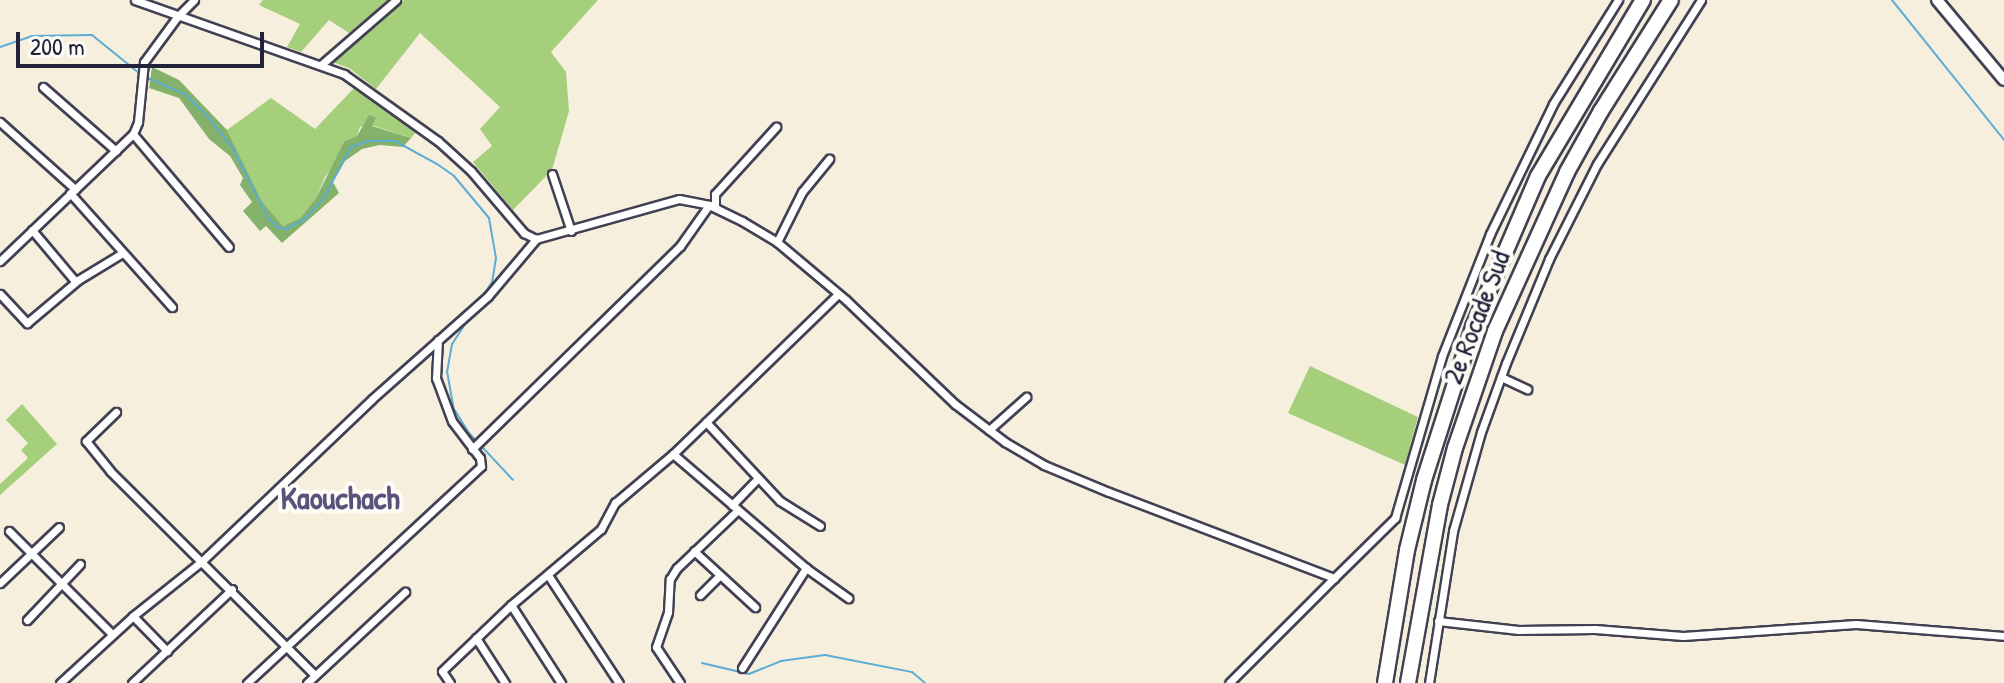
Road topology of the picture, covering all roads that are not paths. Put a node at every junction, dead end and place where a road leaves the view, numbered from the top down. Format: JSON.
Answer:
{"nodes":[{"id":1,"x":135,"y":0,"type":"edge"},
{"id":2,"x":194,"y":0,"type":"edge"},
{"id":3,"x":396,"y":0,"type":"edge"},
{"id":4,"x":1618,"y":0,"type":"edge"},
{"id":5,"x":1643,"y":0,"type":"edge"},
{"id":6,"x":1671,"y":0,"type":"edge"},
{"id":7,"x":1701,"y":0,"type":"edge"},
{"id":8,"x":1937,"y":0,"type":"edge"},
{"id":9,"x":177,"y":17,"type":"junction"},
{"id":10,"x":322,"y":64,"type":"junction"},
{"id":11,"x":2004,"y":80,"type":"edge"},
{"id":12,"x":43,"y":87,"type":"dead end"},
{"id":13,"x":0,"y":122,"type":"edge"},
{"id":14,"x":776,"y":127,"type":"dead end"},
{"id":15,"x":133,"y":134,"type":"junction"},
{"id":16,"x":116,"y":151,"type":"junction"},
{"id":17,"x":829,"y":159,"type":"dead end"},
{"id":18,"x":552,"y":174,"type":"dead end"},
{"id":19,"x":72,"y":191,"type":"junction"},
{"id":20,"x":712,"y":206,"type":"junction"},
{"id":21,"x":32,"y":230,"type":"junction"},
{"id":22,"x":571,"y":231,"type":"junction"},
{"id":23,"x":536,"y":239,"type":"junction"},
{"id":24,"x":777,"y":242,"type":"junction"},
{"id":25,"x":229,"y":247,"type":"dead end"},
{"id":26,"x":121,"y":254,"type":"junction"},
{"id":27,"x":0,"y":261,"type":"edge"},
{"id":28,"x":75,"y":281,"type":"junction"},
{"id":29,"x":0,"y":294,"type":"edge"},
{"id":30,"x":838,"y":294,"type":"junction"},
{"id":31,"x":172,"y":307,"type":"dead end"},
{"id":32,"x":438,"y":340,"type":"junction"},
{"id":33,"x":1501,"y":377,"type":"junction"},
{"id":34,"x":1527,"y":389,"type":"dead end"},
{"id":35,"x":1026,"y":397,"type":"dead end"},
{"id":36,"x":116,"y":412,"type":"dead end"},
{"id":37,"x":706,"y":422,"type":"junction"},
{"id":38,"x":989,"y":430,"type":"junction"},
{"id":39,"x":472,"y":449,"type":"junction"},
{"id":40,"x":673,"y":454,"type":"junction"},
{"id":41,"x":756,"y":480,"type":"junction"},
{"id":42,"x":735,"y":507,"type":"junction"},
{"id":43,"x":820,"y":526,"type":"dead end"},
{"id":44,"x":59,"y":527,"type":"dead end"},
{"id":45,"x":9,"y":531,"type":"dead end"},
{"id":46,"x":694,"y":551,"type":"junction"},
{"id":47,"x":30,"y":554,"type":"junction"},
{"id":48,"x":201,"y":562,"type":"junction"},
{"id":49,"x":80,"y":564,"type":"dead end"},
{"id":50,"x":806,"y":568,"type":"junction"},
{"id":51,"x":548,"y":575,"type":"junction"},
{"id":52,"x":720,"y":575,"type":"junction"},
{"id":53,"x":1334,"y":578,"type":"junction"},
{"id":54,"x":0,"y":583,"type":"edge"},
{"id":55,"x":60,"y":585,"type":"junction"},
{"id":56,"x":232,"y":589,"type":"junction"},
{"id":57,"x":405,"y":592,"type":"dead end"},
{"id":58,"x":700,"y":595,"type":"dead end"},
{"id":59,"x":848,"y":598,"type":"dead end"},
{"id":60,"x":511,"y":605,"type":"junction"},
{"id":61,"x":755,"y":607,"type":"dead end"},
{"id":62,"x":133,"y":616,"type":"junction"},
{"id":63,"x":27,"y":620,"type":"dead end"},
{"id":64,"x":1438,"y":621,"type":"junction"},
{"id":65,"x":112,"y":634,"type":"junction"},
{"id":66,"x":2004,"y":636,"type":"edge"},
{"id":67,"x":476,"y":638,"type":"junction"},
{"id":68,"x":285,"y":648,"type":"junction"},
{"id":69,"x":167,"y":651,"type":"junction"},
{"id":70,"x":742,"y":668,"type":"dead end"},
{"id":71,"x":315,"y":675,"type":"junction"},
{"id":72,"x":60,"y":683,"type":"edge"},
{"id":73,"x":132,"y":683,"type":"edge"},
{"id":74,"x":247,"y":683,"type":"edge"},
{"id":75,"x":307,"y":683,"type":"edge"},
{"id":76,"x":450,"y":683,"type":"edge"},
{"id":77,"x":505,"y":683,"type":"edge"},
{"id":78,"x":561,"y":683,"type":"edge"},
{"id":79,"x":619,"y":683,"type":"edge"},
{"id":80,"x":680,"y":683,"type":"edge"},
{"id":81,"x":1229,"y":683,"type":"edge"},
{"id":82,"x":1385,"y":683,"type":"edge"},
{"id":83,"x":1408,"y":683,"type":"edge"},
{"id":84,"x":1429,"y":683,"type":"edge"}],
"edges":[{"from":1,"to":9,"type":"street"},
{"from":2,"to":9,"type":"street"},
{"from":3,"to":10,"type":"street"},
{"from":4,"to":53,"type":"street"},
{"from":5,"to":82,"type":"highway","name":"2e Rocade Sud"},
{"from":6,"to":83,"type":"highway","name":"2e Rocade Sud"},
{"from":7,"to":33,"type":"street"},
{"from":8,"to":11,"type":"street"},
{"from":9,"to":10,"type":"street"},
{"from":9,"to":15,"type":"street"},
{"from":10,"to":23,"type":"street"},
{"from":12,"to":16,"type":"street"},
{"from":13,"to":19,"type":"street"},
{"from":14,"to":20,"type":"street"},
{"from":15,"to":16,"type":"street"},
{"from":15,"to":25,"type":"street"},
{"from":16,"to":19,"type":"street"},
{"from":17,"to":24,"type":"street"},
{"from":18,"to":22,"type":"street"},
{"from":19,"to":21,"type":"street"},
{"from":19,"to":26,"type":"street"},
{"from":20,"to":22,"type":"street"},
{"from":20,"to":24,"type":"street"},
{"from":20,"to":39,"type":"street"},
{"from":21,"to":27,"type":"street"},
{"from":21,"to":28,"type":"street"},
{"from":22,"to":23,"type":"street"},
{"from":23,"to":32,"type":"street"},
{"from":24,"to":30,"type":"street"},
{"from":26,"to":28,"type":"street"},
{"from":26,"to":31,"type":"street"},
{"from":28,"to":29,"type":"street"},
{"from":30,"to":37,"type":"street"},
{"from":30,"to":38,"type":"street"},
{"from":32,"to":39,"type":"street"},
{"from":32,"to":48,"type":"street"},
{"from":33,"to":34,"type":"street"},
{"from":33,"to":64,"type":"street"},
{"from":35,"to":38,"type":"street"},
{"from":36,"to":48,"type":"street"},
{"from":37,"to":40,"type":"street"},
{"from":37,"to":41,"type":"street"},
{"from":38,"to":53,"type":"street"},
{"from":39,"to":68,"type":"street"},
{"from":40,"to":42,"type":"street"},
{"from":40,"to":51,"type":"street"},
{"from":41,"to":42,"type":"street"},
{"from":41,"to":43,"type":"street"},
{"from":42,"to":46,"type":"street"},
{"from":42,"to":50,"type":"street"},
{"from":44,"to":47,"type":"street"},
{"from":45,"to":47,"type":"street"},
{"from":46,"to":52,"type":"street"},
{"from":46,"to":80,"type":"street"},
{"from":47,"to":54,"type":"street"},
{"from":47,"to":55,"type":"street"},
{"from":48,"to":56,"type":"street"},
{"from":48,"to":62,"type":"street"},
{"from":49,"to":55,"type":"street"},
{"from":50,"to":59,"type":"street"},
{"from":50,"to":70,"type":"street"},
{"from":51,"to":60,"type":"street"},
{"from":51,"to":79,"type":"street"},
{"from":52,"to":58,"type":"street"},
{"from":52,"to":61,"type":"street"},
{"from":53,"to":81,"type":"street"},
{"from":55,"to":63,"type":"street"},
{"from":55,"to":65,"type":"street"},
{"from":56,"to":68,"type":"street"},
{"from":56,"to":69,"type":"street"},
{"from":57,"to":71,"type":"street"},
{"from":60,"to":67,"type":"street"},
{"from":60,"to":78,"type":"street"},
{"from":62,"to":65,"type":"street"},
{"from":62,"to":69,"type":"street"},
{"from":64,"to":66,"type":"street"},
{"from":64,"to":84,"type":"street"},
{"from":65,"to":72,"type":"street"},
{"from":67,"to":76,"type":"street"},
{"from":67,"to":77,"type":"street"},
{"from":68,"to":71,"type":"street"},
{"from":68,"to":74,"type":"street"},
{"from":69,"to":73,"type":"street"},
{"from":71,"to":75,"type":"street"}]}
